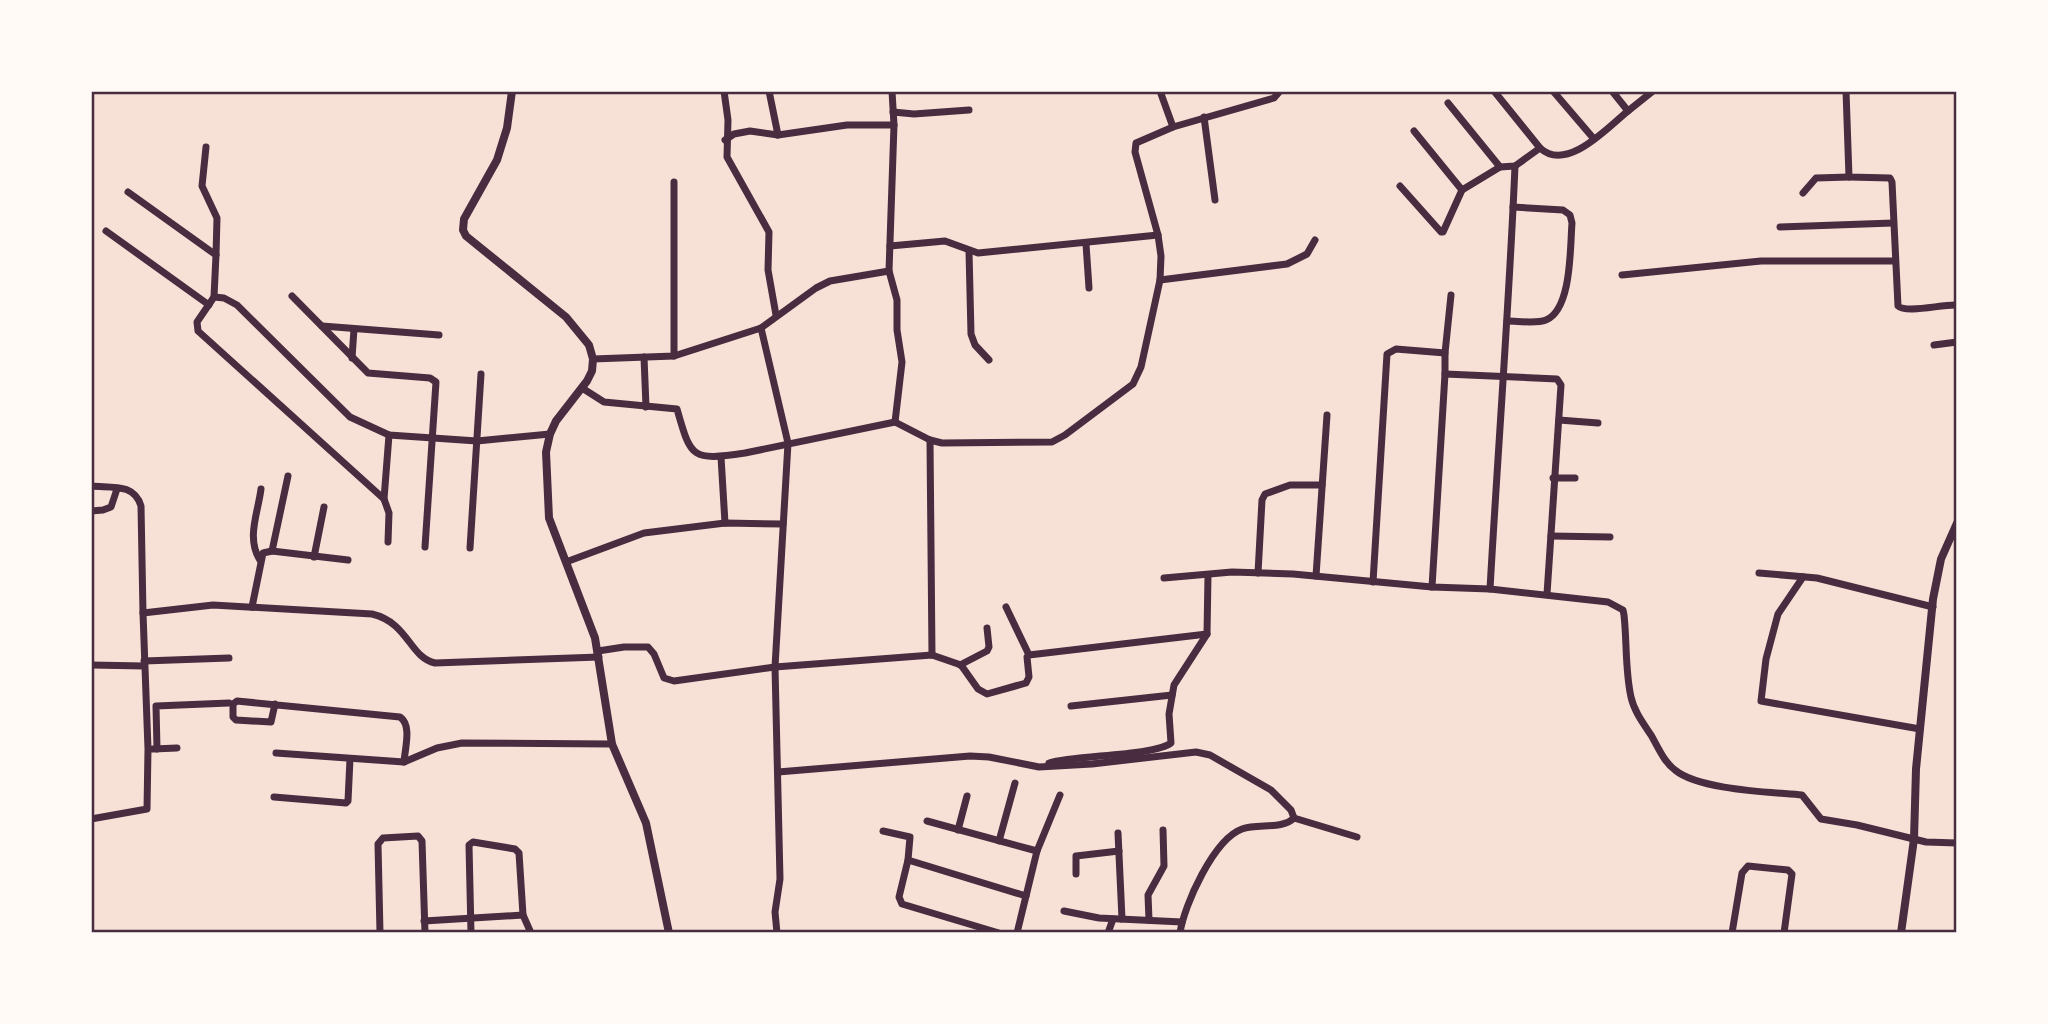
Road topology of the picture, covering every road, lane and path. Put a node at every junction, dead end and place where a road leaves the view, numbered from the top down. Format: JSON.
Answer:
{"nodes":[{"id":1,"x":512,"y":91,"type":"edge"},
{"id":2,"x":724,"y":91,"type":"edge"},
{"id":3,"x":769,"y":91,"type":"edge"},
{"id":4,"x":892,"y":91,"type":"edge"},
{"id":5,"x":1160,"y":91,"type":"edge"},
{"id":6,"x":1280,"y":91,"type":"edge"},
{"id":7,"x":1494,"y":91,"type":"edge"},
{"id":8,"x":1553,"y":91,"type":"edge"},
{"id":9,"x":1612,"y":91,"type":"edge"},
{"id":10,"x":1653,"y":91,"type":"edge"},
{"id":11,"x":1846,"y":91,"type":"edge"},
{"id":12,"x":1448,"y":103,"type":"dead end"},
{"id":13,"x":969,"y":110,"type":"dead end"},
{"id":14,"x":1628,"y":111,"type":"junction"},
{"id":15,"x":893,"y":112,"type":"junction"},
{"id":16,"x":1204,"y":117,"type":"junction"},
{"id":17,"x":894,"y":125,"type":"junction"},
{"id":18,"x":1173,"y":127,"type":"junction"},
{"id":19,"x":1414,"y":131,"type":"dead end"},
{"id":20,"x":778,"y":135,"type":"junction"},
{"id":21,"x":1594,"y":139,"type":"junction"},
{"id":22,"x":726,"y":140,"type":"junction"},
{"id":23,"x":206,"y":147,"type":"dead end"},
{"id":24,"x":1540,"y":148,"type":"junction"},
{"id":25,"x":1515,"y":166,"type":"junction"},
{"id":26,"x":1500,"y":167,"type":"junction"},
{"id":27,"x":1849,"y":177,"type":"junction"},
{"id":28,"x":674,"y":183,"type":"dead end"},
{"id":29,"x":1401,"y":186,"type":"dead end"},
{"id":30,"x":1462,"y":190,"type":"junction"},
{"id":31,"x":128,"y":192,"type":"dead end"},
{"id":32,"x":1803,"y":193,"type":"dead end"},
{"id":33,"x":1215,"y":200,"type":"dead end"},
{"id":34,"x":1513,"y":207,"type":"junction"},
{"id":35,"x":1893,"y":223,"type":"junction"},
{"id":36,"x":1780,"y":227,"type":"dead end"},
{"id":37,"x":106,"y":231,"type":"dead end"},
{"id":38,"x":1158,"y":234,"type":"junction"},
{"id":39,"x":1315,"y":240,"type":"dead end"},
{"id":40,"x":1086,"y":244,"type":"junction"},
{"id":41,"x":890,"y":246,"type":"junction"},
{"id":42,"x":969,"y":251,"type":"junction"},
{"id":43,"x":216,"y":255,"type":"junction"},
{"id":44,"x":1895,"y":261,"type":"junction"},
{"id":45,"x":889,"y":271,"type":"junction"},
{"id":46,"x":1622,"y":275,"type":"dead end"},
{"id":47,"x":1160,"y":280,"type":"junction"},
{"id":48,"x":1089,"y":288,"type":"dead end"},
{"id":49,"x":1451,"y":295,"type":"dead end"},
{"id":50,"x":292,"y":296,"type":"dead end"},
{"id":51,"x":214,"y":297,"type":"junction"},
{"id":52,"x":209,"y":305,"type":"junction"},
{"id":53,"x":1957,"y":305,"type":"edge"},
{"id":54,"x":776,"y":315,"type":"junction"},
{"id":55,"x":1507,"y":321,"type":"junction"},
{"id":56,"x":322,"y":326,"type":"junction"},
{"id":57,"x":761,"y":328,"type":"junction"},
{"id":58,"x":354,"y":329,"type":"junction"},
{"id":59,"x":439,"y":335,"type":"dead end"},
{"id":60,"x":1957,"y":342,"type":"edge"},
{"id":61,"x":1934,"y":345,"type":"dead end"},
{"id":62,"x":1445,"y":353,"type":"junction"},
{"id":63,"x":674,"y":356,"type":"junction"},
{"id":64,"x":644,"y":357,"type":"junction"},
{"id":65,"x":352,"y":358,"type":"junction"},
{"id":66,"x":593,"y":359,"type":"junction"},
{"id":67,"x":989,"y":360,"type":"dead end"},
{"id":68,"x":481,"y":374,"type":"dead end"},
{"id":69,"x":1445,"y":374,"type":"junction"},
{"id":70,"x":1502,"y":376,"type":"junction"},
{"id":71,"x":582,"y":388,"type":"junction"},
{"id":72,"x":646,"y":407,"type":"junction"},
{"id":73,"x":1327,"y":415,"type":"dead end"},
{"id":74,"x":1559,"y":420,"type":"junction"},
{"id":75,"x":895,"y":422,"type":"junction"},
{"id":76,"x":1598,"y":422,"type":"dead end"},
{"id":77,"x":550,"y":434,"type":"junction"},
{"id":78,"x":389,"y":435,"type":"junction"},
{"id":79,"x":432,"y":437,"type":"junction"},
{"id":80,"x":930,"y":440,"type":"junction"},
{"id":81,"x":477,"y":441,"type":"junction"},
{"id":82,"x":788,"y":443,"type":"junction"},
{"id":83,"x":721,"y":457,"type":"junction"},
{"id":84,"x":288,"y":476,"type":"dead end"},
{"id":85,"x":1553,"y":478,"type":"junction"},
{"id":86,"x":1575,"y":478,"type":"dead end"},
{"id":87,"x":1322,"y":485,"type":"junction"},
{"id":88,"x":91,"y":486,"type":"edge"},
{"id":89,"x":117,"y":489,"type":"junction"},
{"id":90,"x":261,"y":489,"type":"dead end"},
{"id":91,"x":384,"y":499,"type":"junction"},
{"id":92,"x":324,"y":507,"type":"dead end"},
{"id":93,"x":91,"y":511,"type":"edge"},
{"id":94,"x":725,"y":523,"type":"junction"},
{"id":95,"x":1957,"y":523,"type":"edge"},
{"id":96,"x":783,"y":524,"type":"junction"},
{"id":97,"x":1551,"y":536,"type":"junction"},
{"id":98,"x":1610,"y":537,"type":"dead end"},
{"id":99,"x":388,"y":542,"type":"dead end"},
{"id":100,"x":425,"y":547,"type":"dead end"},
{"id":101,"x":470,"y":548,"type":"dead end"},
{"id":102,"x":272,"y":551,"type":"junction"},
{"id":103,"x":314,"y":557,"type":"junction"},
{"id":104,"x":260,"y":560,"type":"junction"},
{"id":105,"x":348,"y":560,"type":"dead end"},
{"id":106,"x":566,"y":562,"type":"junction"},
{"id":107,"x":1258,"y":573,"type":"junction"},
{"id":108,"x":1759,"y":573,"type":"dead end"},
{"id":109,"x":1212,"y":574,"type":"junction"},
{"id":110,"x":1316,"y":576,"type":"junction"},
{"id":111,"x":1803,"y":577,"type":"junction"},
{"id":112,"x":1164,"y":578,"type":"dead end"},
{"id":113,"x":1373,"y":582,"type":"junction"},
{"id":114,"x":1432,"y":587,"type":"junction"},
{"id":115,"x":1490,"y":589,"type":"junction"},
{"id":116,"x":1547,"y":594,"type":"junction"},
{"id":117,"x":252,"y":607,"type":"junction"},
{"id":118,"x":1006,"y":607,"type":"dead end"},
{"id":119,"x":1933,"y":607,"type":"junction"},
{"id":120,"x":143,"y":613,"type":"junction"},
{"id":121,"x":987,"y":628,"type":"dead end"},
{"id":122,"x":1207,"y":634,"type":"junction"},
{"id":123,"x":599,"y":654,"type":"junction"},
{"id":124,"x":932,"y":655,"type":"junction"},
{"id":125,"x":1029,"y":655,"type":"junction"},
{"id":126,"x":229,"y":658,"type":"dead end"},
{"id":127,"x":144,"y":664,"type":"junction"},
{"id":128,"x":91,"y":665,"type":"edge"},
{"id":129,"x":960,"y":665,"type":"junction"},
{"id":130,"x":775,"y":667,"type":"junction"},
{"id":131,"x":1171,"y":695,"type":"junction"},
{"id":132,"x":229,"y":703,"type":"dead end"},
{"id":133,"x":275,"y":705,"type":"junction"},
{"id":134,"x":1071,"y":706,"type":"dead end"},
{"id":135,"x":1920,"y":729,"type":"junction"},
{"id":136,"x":612,"y":744,"type":"junction"},
{"id":137,"x":177,"y":748,"type":"dead end"},
{"id":138,"x":152,"y":749,"type":"junction"},
{"id":139,"x":276,"y":753,"type":"dead end"},
{"id":140,"x":350,"y":759,"type":"junction"},
{"id":141,"x":404,"y":762,"type":"junction"},
{"id":142,"x":1039,"y":767,"type":"junction"},
{"id":143,"x":778,"y":772,"type":"junction"},
{"id":144,"x":1015,"y":783,"type":"dead end"},
{"id":145,"x":1060,"y":795,"type":"dead end"},
{"id":146,"x":967,"y":796,"type":"dead end"},
{"id":147,"x":274,"y":797,"type":"dead end"},
{"id":148,"x":1294,"y":818,"type":"junction"},
{"id":149,"x":91,"y":819,"type":"edge"},
{"id":150,"x":927,"y":821,"type":"dead end"},
{"id":151,"x":958,"y":830,"type":"junction"},
{"id":152,"x":1163,"y":830,"type":"dead end"},
{"id":153,"x":883,"y":831,"type":"dead end"},
{"id":154,"x":1118,"y":833,"type":"dead end"},
{"id":155,"x":1357,"y":836,"type":"dead end"},
{"id":156,"x":1914,"y":839,"type":"junction"},
{"id":157,"x":999,"y":841,"type":"junction"},
{"id":158,"x":1957,"y":843,"type":"edge"},
{"id":159,"x":1037,"y":851,"type":"junction"},
{"id":160,"x":1119,"y":851,"type":"junction"},
{"id":161,"x":908,"y":860,"type":"junction"},
{"id":162,"x":1076,"y":874,"type":"dead end"},
{"id":163,"x":1026,"y":896,"type":"junction"},
{"id":164,"x":1064,"y":911,"type":"dead end"},
{"id":165,"x":523,"y":915,"type":"junction"},
{"id":166,"x":471,"y":918,"type":"junction"},
{"id":167,"x":1113,"y":919,"type":"junction"},
{"id":168,"x":1122,"y":919,"type":"junction"},
{"id":169,"x":424,"y":920,"type":"junction"},
{"id":170,"x":1149,"y":920,"type":"junction"},
{"id":171,"x":1182,"y":922,"type":"junction"},
{"id":172,"x":666,"y":932,"type":"edge"},
{"id":173,"x":380,"y":933,"type":"edge"},
{"id":174,"x":425,"y":933,"type":"edge"},
{"id":175,"x":471,"y":933,"type":"edge"},
{"id":176,"x":531,"y":933,"type":"edge"},
{"id":177,"x":777,"y":933,"type":"edge"},
{"id":178,"x":999,"y":933,"type":"edge"},
{"id":179,"x":1017,"y":933,"type":"edge"},
{"id":180,"x":1108,"y":933,"type":"edge"},
{"id":181,"x":1180,"y":933,"type":"edge"},
{"id":182,"x":1732,"y":933,"type":"edge"},
{"id":183,"x":1784,"y":933,"type":"edge"},
{"id":184,"x":1901,"y":933,"type":"edge"}],
"edges":[{"from":1,"to":66,"type":"street"},
{"from":2,"to":22,"type":"street"},
{"from":3,"to":20,"type":"street"},
{"from":4,"to":15,"type":"street"},
{"from":5,"to":18,"type":"street"},
{"from":6,"to":16,"type":"street"},
{"from":7,"to":24,"type":"street"},
{"from":8,"to":21,"type":"street"},
{"from":9,"to":14,"type":"street"},
{"from":10,"to":14,"type":"street"},
{"from":11,"to":27,"type":"street"},
{"from":12,"to":26,"type":"street"},
{"from":13,"to":15,"type":"street"},
{"from":14,"to":21,"type":"street"},
{"from":15,"to":17,"type":"street"},
{"from":16,"to":18,"type":"street"},
{"from":16,"to":33,"type":"street"},
{"from":17,"to":20,"type":"street"},
{"from":17,"to":41,"type":"street"},
{"from":18,"to":38,"type":"street"},
{"from":19,"to":30,"type":"street"},
{"from":20,"to":22,"type":"street"},
{"from":21,"to":24,"type":"street"},
{"from":22,"to":54,"type":"street"},
{"from":23,"to":43,"type":"street"},
{"from":24,"to":25,"type":"street"},
{"from":25,"to":26,"type":"street"},
{"from":25,"to":34,"type":"street"},
{"from":26,"to":30,"type":"street"},
{"from":27,"to":32,"type":"street"},
{"from":27,"to":35,"type":"street"},
{"from":28,"to":63,"type":"street"},
{"from":29,"to":30,"type":"street"},
{"from":31,"to":43,"type":"street"},
{"from":34,"to":55,"type":"street"},
{"from":34,"to":55,"type":"street"},
{"from":35,"to":36,"type":"street"},
{"from":35,"to":44,"type":"street"},
{"from":37,"to":52,"type":"street"},
{"from":38,"to":40,"type":"street"},
{"from":38,"to":47,"type":"street"},
{"from":39,"to":47,"type":"street"},
{"from":40,"to":42,"type":"street"},
{"from":40,"to":48,"type":"street"},
{"from":41,"to":42,"type":"street"},
{"from":41,"to":45,"type":"street"},
{"from":42,"to":67,"type":"street"},
{"from":43,"to":51,"type":"street"},
{"from":44,"to":46,"type":"street"},
{"from":44,"to":53,"type":"street"},
{"from":45,"to":54,"type":"street"},
{"from":45,"to":75,"type":"street"},
{"from":47,"to":80,"type":"street"},
{"from":49,"to":62,"type":"street"},
{"from":50,"to":56,"type":"street"},
{"from":51,"to":52,"type":"street"},
{"from":51,"to":78,"type":"street"},
{"from":52,"to":91,"type":"street"},
{"from":54,"to":57,"type":"street"},
{"from":55,"to":70,"type":"street"},
{"from":56,"to":58,"type":"street"},
{"from":56,"to":65,"type":"street"},
{"from":57,"to":63,"type":"street"},
{"from":57,"to":82,"type":"street"},
{"from":58,"to":59,"type":"street"},
{"from":58,"to":65,"type":"street"},
{"from":60,"to":61,"type":"street"},
{"from":62,"to":69,"type":"street"},
{"from":62,"to":113,"type":"street"},
{"from":63,"to":64,"type":"street"},
{"from":64,"to":66,"type":"street"},
{"from":64,"to":72,"type":"street"},
{"from":65,"to":79,"type":"street"},
{"from":66,"to":71,"type":"street"},
{"from":68,"to":81,"type":"street"},
{"from":69,"to":70,"type":"street"},
{"from":69,"to":114,"type":"street"},
{"from":70,"to":74,"type":"street"},
{"from":70,"to":115,"type":"street"},
{"from":71,"to":72,"type":"street"},
{"from":71,"to":77,"type":"street"},
{"from":72,"to":83,"type":"street"},
{"from":73,"to":87,"type":"street"},
{"from":74,"to":76,"type":"street"},
{"from":74,"to":85,"type":"street"},
{"from":75,"to":80,"type":"street"},
{"from":75,"to":82,"type":"street"},
{"from":77,"to":81,"type":"street"},
{"from":77,"to":106,"type":"street"},
{"from":78,"to":79,"type":"street"},
{"from":78,"to":91,"type":"street"},
{"from":79,"to":81,"type":"street"},
{"from":79,"to":100,"type":"street"},
{"from":80,"to":124,"type":"street"},
{"from":81,"to":101,"type":"street"},
{"from":82,"to":83,"type":"street"},
{"from":82,"to":96,"type":"street"},
{"from":83,"to":94,"type":"street"},
{"from":84,"to":102,"type":"street"},
{"from":85,"to":86,"type":"street"},
{"from":85,"to":97,"type":"street"},
{"from":87,"to":107,"type":"street"},
{"from":87,"to":110,"type":"street"},
{"from":88,"to":89,"type":"street"},
{"from":89,"to":93,"type":"street"},
{"from":89,"to":120,"type":"street"},
{"from":90,"to":104,"type":"street"},
{"from":91,"to":99,"type":"street"},
{"from":92,"to":103,"type":"street"},
{"from":94,"to":96,"type":"street"},
{"from":94,"to":106,"type":"street"},
{"from":95,"to":119,"type":"street"},
{"from":96,"to":130,"type":"street"},
{"from":97,"to":98,"type":"street"},
{"from":97,"to":116,"type":"street"},
{"from":102,"to":103,"type":"street"},
{"from":102,"to":104,"type":"street"},
{"from":103,"to":105,"type":"street"},
{"from":104,"to":117,"type":"street"},
{"from":106,"to":123,"type":"street"},
{"from":107,"to":109,"type":"street"},
{"from":107,"to":110,"type":"street"},
{"from":108,"to":111,"type":"street"},
{"from":109,"to":112,"type":"street"},
{"from":109,"to":122,"type":"street"},
{"from":110,"to":113,"type":"street"},
{"from":111,"to":119,"type":"street"},
{"from":111,"to":135,"type":"street"},
{"from":113,"to":114,"type":"street"},
{"from":114,"to":115,"type":"street"},
{"from":115,"to":116,"type":"street"},
{"from":116,"to":156,"type":"street"},
{"from":117,"to":120,"type":"street"},
{"from":117,"to":123,"type":"street"},
{"from":118,"to":125,"type":"street"},
{"from":119,"to":135,"type":"street"},
{"from":120,"to":127,"type":"street"},
{"from":121,"to":129,"type":"street"},
{"from":122,"to":125,"type":"street"},
{"from":122,"to":131,"type":"street"},
{"from":123,"to":130,"type":"street"},
{"from":123,"to":136,"type":"street"},
{"from":124,"to":129,"type":"street"},
{"from":124,"to":130,"type":"street"},
{"from":125,"to":129,"type":"street"},
{"from":126,"to":127,"type":"street"},
{"from":127,"to":128,"type":"street"},
{"from":127,"to":138,"type":"street"},
{"from":130,"to":143,"type":"street"},
{"from":131,"to":134,"type":"street"},
{"from":131,"to":142,"type":"street"},
{"from":132,"to":138,"type":"street"},
{"from":133,"to":133,"type":"street"},
{"from":133,"to":141,"type":"street"},
{"from":135,"to":156,"type":"street"},
{"from":136,"to":141,"type":"street"},
{"from":136,"to":172,"type":"street"},
{"from":137,"to":138,"type":"street"},
{"from":138,"to":149,"type":"street"},
{"from":139,"to":140,"type":"street"},
{"from":140,"to":141,"type":"street"},
{"from":140,"to":147,"type":"street"},
{"from":142,"to":143,"type":"street"},
{"from":142,"to":148,"type":"street"},
{"from":143,"to":177,"type":"street"},
{"from":144,"to":157,"type":"street"},
{"from":145,"to":159,"type":"street"},
{"from":146,"to":151,"type":"street"},
{"from":148,"to":155,"type":"street"},
{"from":148,"to":171,"type":"street"},
{"from":150,"to":151,"type":"street"},
{"from":151,"to":157,"type":"street"},
{"from":152,"to":170,"type":"street"},
{"from":153,"to":161,"type":"street"},
{"from":154,"to":160,"type":"street"},
{"from":156,"to":158,"type":"street"},
{"from":156,"to":184,"type":"street"},
{"from":157,"to":159,"type":"street"},
{"from":159,"to":163,"type":"street"},
{"from":160,"to":162,"type":"street"},
{"from":160,"to":168,"type":"street"},
{"from":161,"to":163,"type":"street"},
{"from":161,"to":178,"type":"street"},
{"from":163,"to":179,"type":"street"},
{"from":164,"to":167,"type":"street"},
{"from":165,"to":166,"type":"street"},
{"from":165,"to":166,"type":"street"},
{"from":165,"to":176,"type":"street"},
{"from":166,"to":169,"type":"street"},
{"from":166,"to":175,"type":"street"},
{"from":167,"to":168,"type":"street"},
{"from":167,"to":180,"type":"street"},
{"from":168,"to":170,"type":"street"},
{"from":169,"to":173,"type":"street"},
{"from":169,"to":174,"type":"street"},
{"from":170,"to":171,"type":"street"},
{"from":171,"to":181,"type":"street"},
{"from":182,"to":183,"type":"street"}]}
